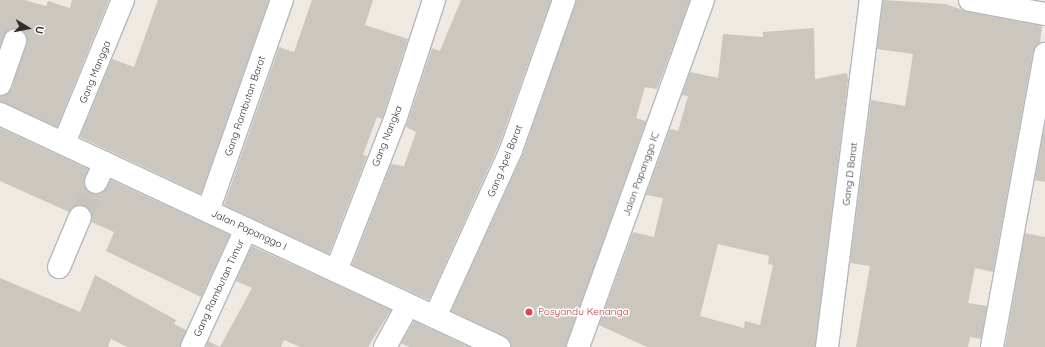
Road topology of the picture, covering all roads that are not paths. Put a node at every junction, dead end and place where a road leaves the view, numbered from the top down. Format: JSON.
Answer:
{"nodes":[{"id":1,"x":123,"y":0,"type":"edge"},
{"id":2,"x":282,"y":0,"type":"edge"},
{"id":3,"x":434,"y":0,"type":"edge"},
{"id":4,"x":564,"y":0,"type":"edge"},
{"id":5,"x":703,"y":0,"type":"edge"},
{"id":6,"x":871,"y":0,"type":"edge"},
{"id":7,"x":970,"y":0,"type":"edge"},
{"id":8,"x":1045,"y":14,"type":"edge"},
{"id":9,"x":15,"y":41,"type":"dead end"},
{"id":10,"x":1045,"y":54,"type":"edge"},
{"id":11,"x":0,"y":84,"type":"edge"},
{"id":12,"x":0,"y":114,"type":"edge"},
{"id":13,"x":64,"y":143,"type":"junction"},
{"id":14,"x":208,"y":211,"type":"junction"},
{"id":15,"x":80,"y":217,"type":"tunnel mouth"},
{"id":16,"x":246,"y":229,"type":"junction"},
{"id":17,"x":59,"y":267,"type":"dead end"},
{"id":18,"x":336,"y":271,"type":"junction"},
{"id":19,"x":408,"y":305,"type":"junction"},
{"id":20,"x":435,"y":317,"type":"junction"},
{"id":21,"x":192,"y":347,"type":"edge"},
{"id":22,"x":385,"y":347,"type":"edge"},
{"id":23,"x":499,"y":347,"type":"edge"},
{"id":24,"x":578,"y":347,"type":"edge"},
{"id":25,"x":827,"y":347,"type":"edge"},
{"id":26,"x":992,"y":347,"type":"edge"}],
"edges":[{"from":1,"to":13,"type":"street","name":"Gang Mangga"},
{"from":2,"to":14,"type":"street","name":"Gang Rambutan Barat"},
{"from":3,"to":18,"type":"street","name":"Gang Nangka"},
{"from":4,"to":20,"type":"street","name":"Gang Apel Barat"},
{"from":5,"to":24,"type":"street","name":"Jalan Papanggo IC"},
{"from":6,"to":25,"type":"street","name":"Gang D Barat"},
{"from":7,"to":8,"type":"street"},
{"from":9,"to":11,"type":"street"},
{"from":10,"to":26,"type":"street"},
{"from":12,"to":13,"type":"street","name":"Jalan Papanggo I"},
{"from":13,"to":14,"type":"street","name":"Jalan Papanggo I"},
{"from":14,"to":16,"type":"street","name":"Jalan Papanggo I"},
{"from":15,"to":17,"type":"street"},
{"from":16,"to":18,"type":"street","name":"Jalan Papanggo I"},
{"from":16,"to":21,"type":"street","name":"Gang Rambutan Timur"},
{"from":18,"to":19,"type":"street","name":"Jalan Papanggo I"},
{"from":19,"to":20,"type":"street","name":"Jalan Papanggo I"},
{"from":19,"to":22,"type":"street"},
{"from":20,"to":23,"type":"street","name":"Jalan Papanggo I"}]}
